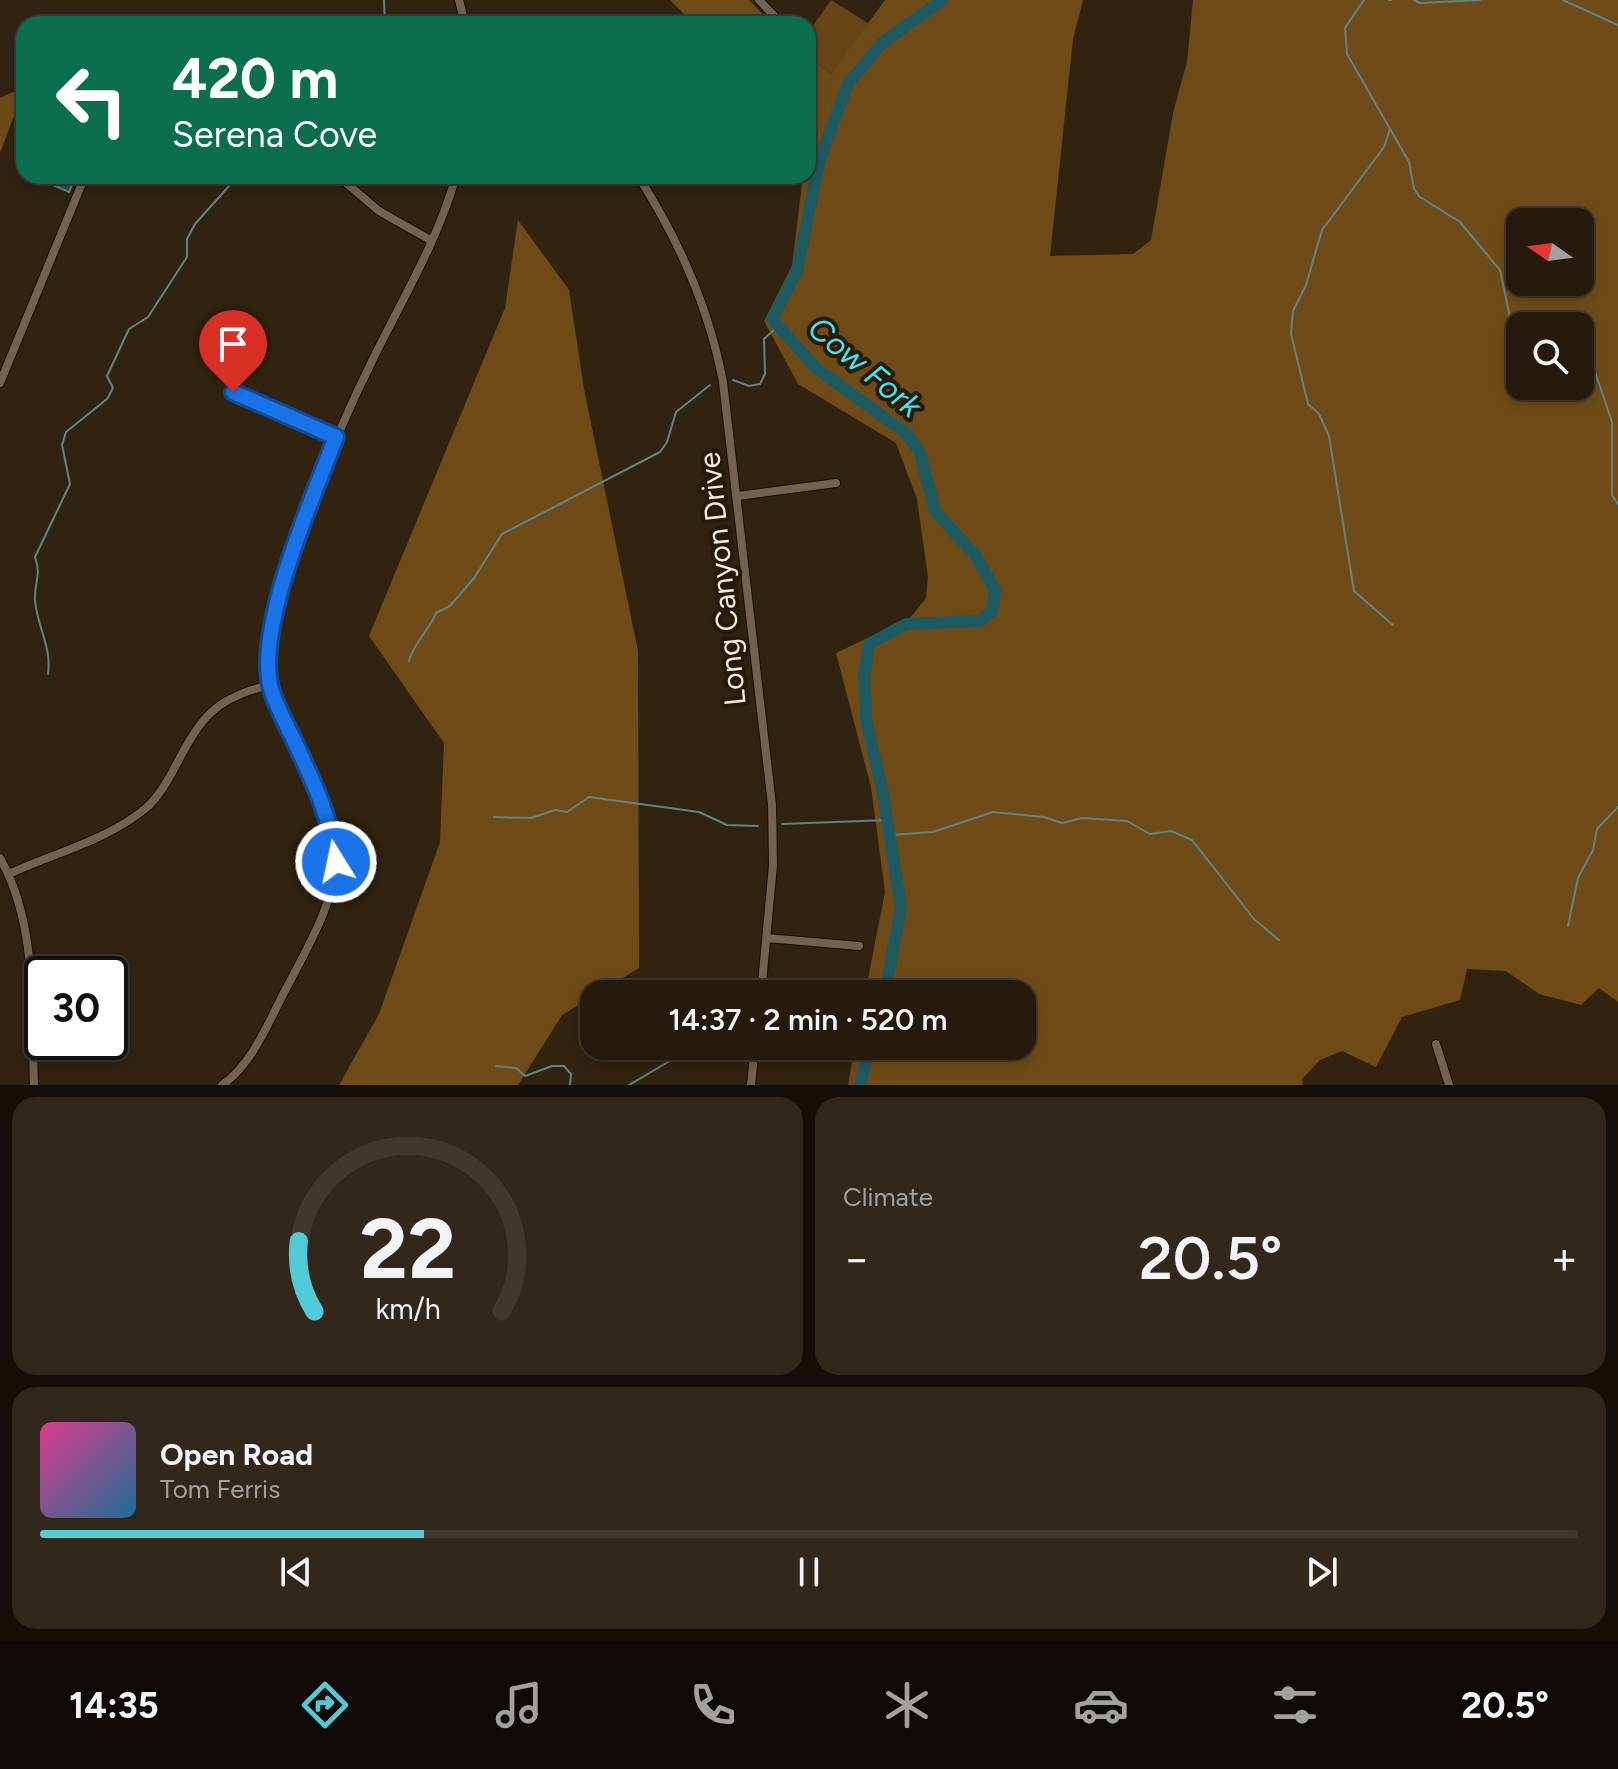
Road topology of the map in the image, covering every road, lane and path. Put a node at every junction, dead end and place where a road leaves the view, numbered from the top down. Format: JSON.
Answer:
{"nodes":[{"id":1,"x":759,"y":0,"type":"edge"},
{"id":2,"x":774,"y":16,"type":"edge"},
{"id":3,"x":82,"y":184,"type":"edge"},
{"id":4,"x":347,"y":184,"type":"edge"},
{"id":5,"x":453,"y":184,"type":"edge"},
{"id":6,"x":642,"y":184,"type":"edge"},
{"id":7,"x":432,"y":241,"type":"junction"},
{"id":8,"x":0,"y":383,"type":"edge"},
{"id":9,"x":233,"y":392,"type":"dead end"},
{"id":10,"x":336,"y":437,"type":"junction"},
{"id":11,"x":836,"y":483,"type":"dead end"},
{"id":12,"x":738,"y":496,"type":"junction"},
{"id":13,"x":270,"y":685,"type":"junction"},
{"id":14,"x":0,"y":858,"type":"edge"},
{"id":15,"x":9,"y":874,"type":"junction"},
{"id":16,"x":767,"y":938,"type":"junction"},
{"id":17,"x":859,"y":946,"type":"dead end"},
{"id":18,"x":762,"y":980,"type":"edge"},
{"id":19,"x":1436,"y":1044,"type":"dead end"},
{"id":20,"x":754,"y":1060,"type":"edge"},
{"id":21,"x":34,"y":1085,"type":"edge"},
{"id":22,"x":222,"y":1085,"type":"edge"},
{"id":23,"x":751,"y":1085,"type":"edge"},
{"id":24,"x":1449,"y":1085,"type":"edge"}],
"edges":[{"from":1,"to":2,"type":"street"},
{"from":3,"to":8,"type":"street"},
{"from":4,"to":7,"type":"street"},
{"from":5,"to":7,"type":"street"},
{"from":6,"to":12,"type":"street","name":"Long Canyon Drive"},
{"from":7,"to":10,"type":"street"},
{"from":9,"to":10,"type":"street"},
{"from":10,"to":13,"type":"street"},
{"from":11,"to":12,"type":"street"},
{"from":12,"to":16,"type":"street","name":"Long Canyon Drive"},
{"from":13,"to":15,"type":"street"},
{"from":13,"to":22,"type":"street"},
{"from":14,"to":15,"type":"street"},
{"from":15,"to":21,"type":"street"},
{"from":16,"to":17,"type":"street"},
{"from":16,"to":18,"type":"street","name":"Long Canyon Drive"},
{"from":19,"to":24,"type":"street"},
{"from":20,"to":23,"type":"street"}]}
